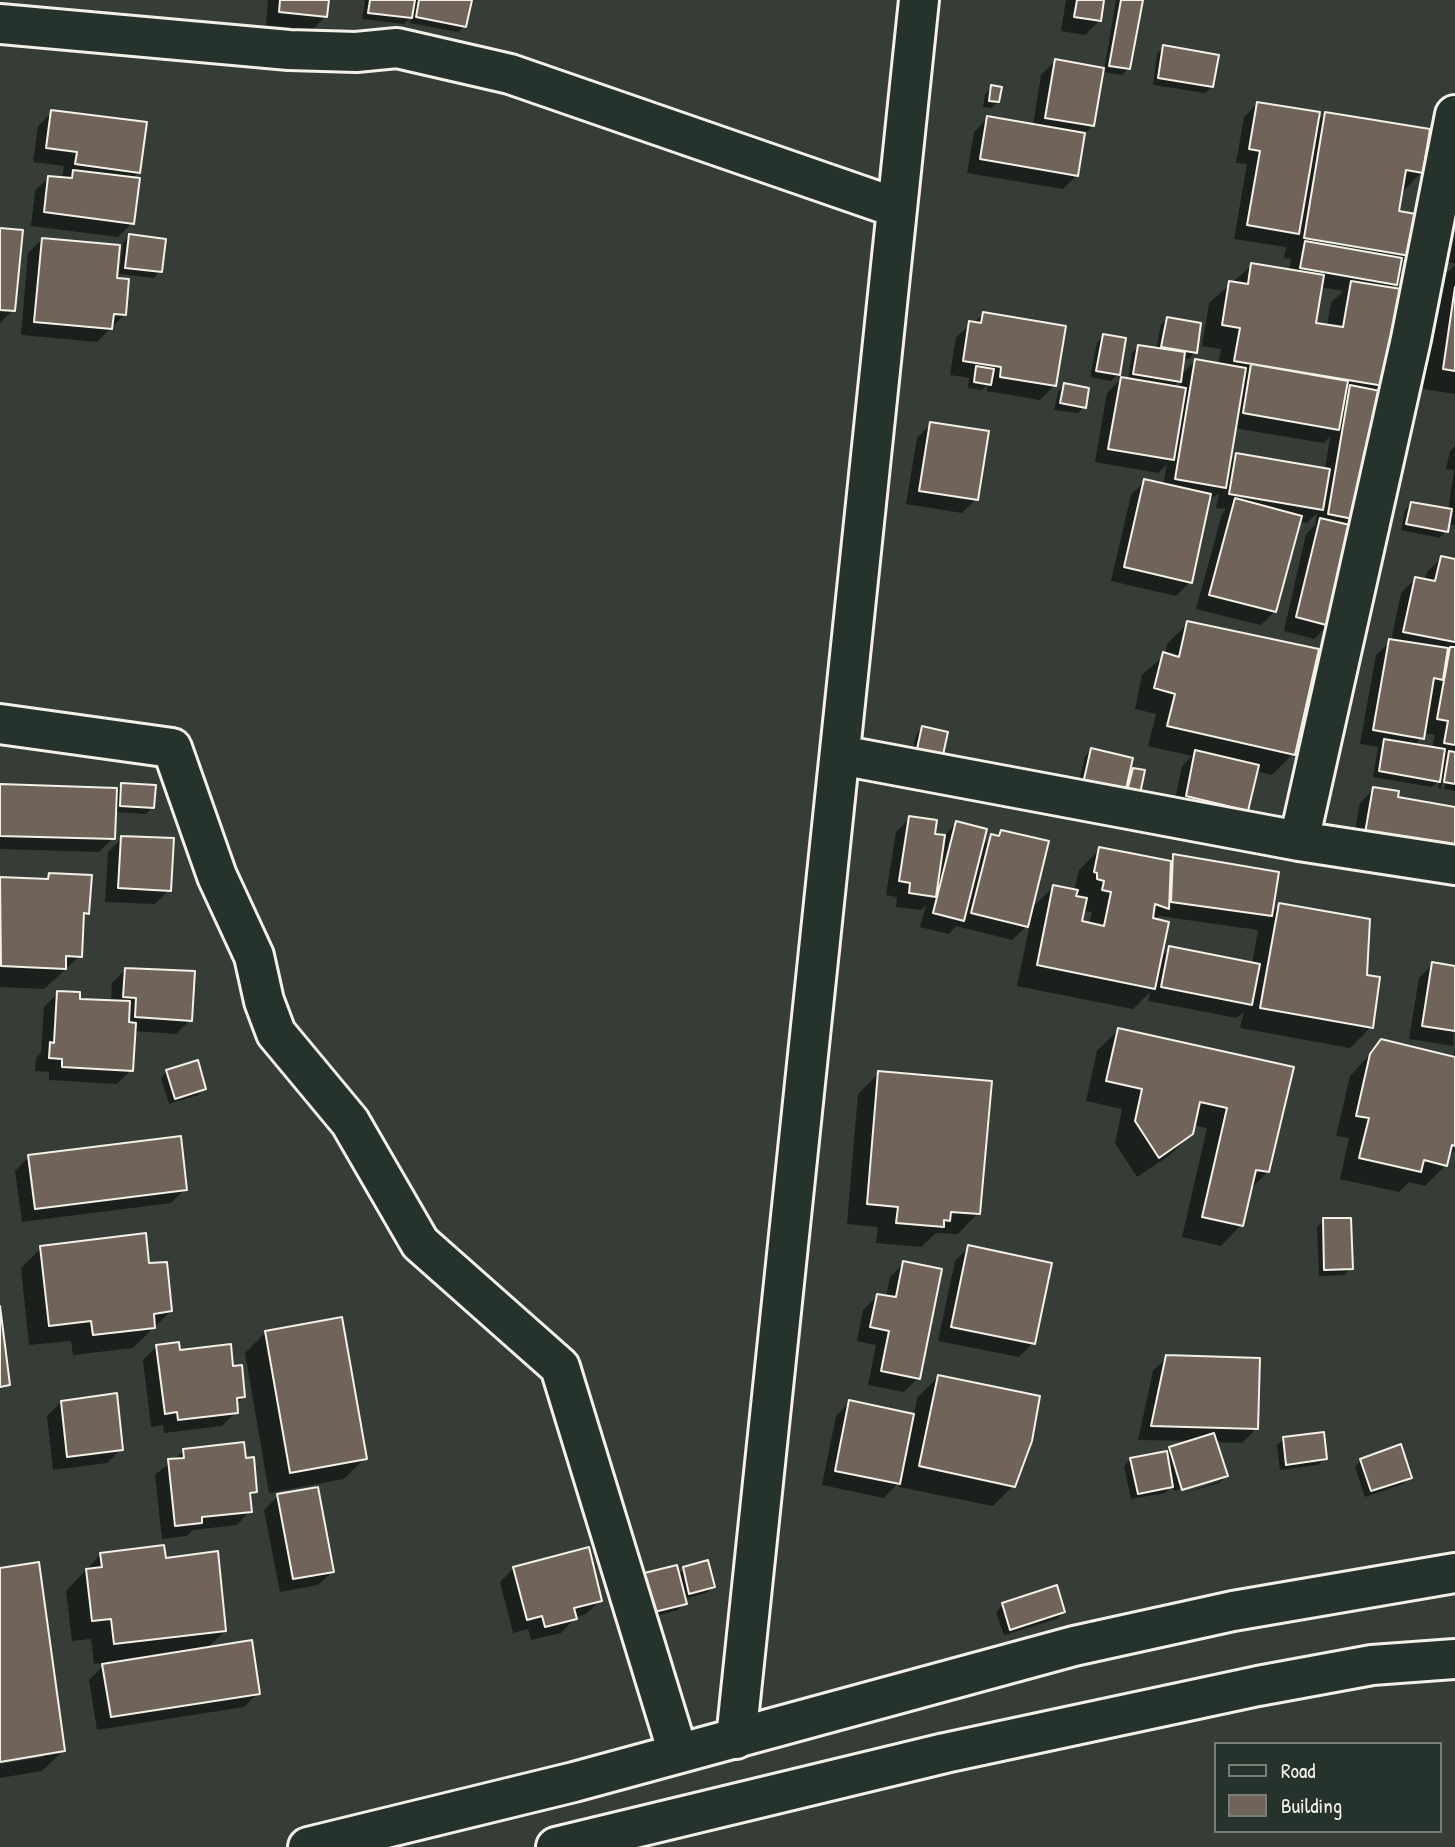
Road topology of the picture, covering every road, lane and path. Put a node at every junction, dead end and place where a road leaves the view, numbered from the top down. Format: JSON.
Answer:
{"nodes":[{"id":1,"x":919,"y":0,"type":"edge"},
{"id":2,"x":0,"y":24,"type":"edge"},
{"id":3,"x":1455,"y":115,"type":"edge"},
{"id":4,"x":897,"y":208,"type":"junction"},
{"id":5,"x":0,"y":724,"type":"edge"},
{"id":6,"x":840,"y":755,"type":"junction"},
{"id":7,"x":1300,"y":841,"type":"junction"},
{"id":8,"x":1455,"y":865,"type":"edge"},
{"id":9,"x":1455,"y":1573,"type":"edge"},
{"id":10,"x":1455,"y":1659,"type":"edge"},
{"id":11,"x":736,"y":1739,"type":"junction"},
{"id":12,"x":678,"y":1753,"type":"junction"},
{"id":13,"x":308,"y":1847,"type":"edge"},
{"id":14,"x":556,"y":1847,"type":"edge"}],
"edges":[{"from":1,"to":4,"type":"street"},
{"from":2,"to":4,"type":"street"},
{"from":3,"to":7,"type":"street"},
{"from":4,"to":6,"type":"street"},
{"from":5,"to":12,"type":"street"},
{"from":6,"to":7,"type":"street"},
{"from":6,"to":11,"type":"street"},
{"from":7,"to":8,"type":"street"},
{"from":9,"to":11,"type":"street"},
{"from":10,"to":14,"type":"street"},
{"from":11,"to":12,"type":"street"},
{"from":12,"to":13,"type":"street"}]}
